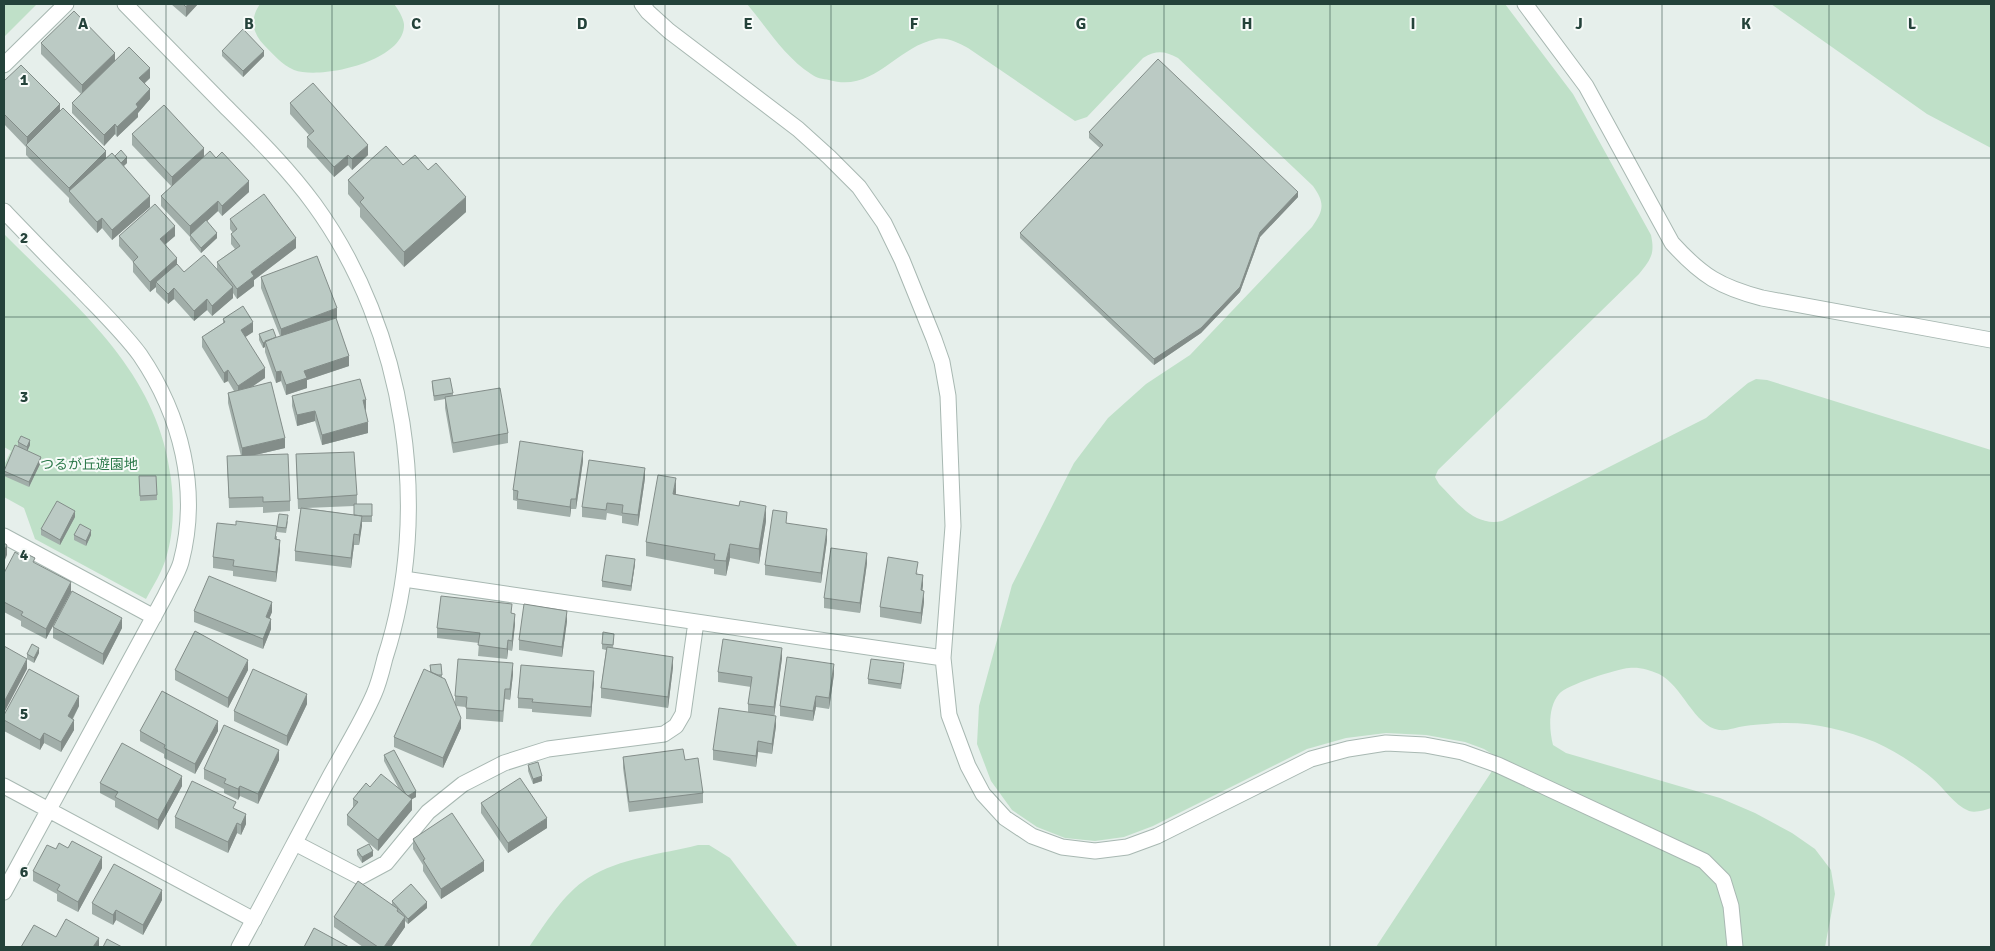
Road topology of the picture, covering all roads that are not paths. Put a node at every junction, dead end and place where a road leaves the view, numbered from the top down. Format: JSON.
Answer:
{"nodes":[{"id":1,"x":66,"y":4,"type":"edge"},
{"id":2,"x":124,"y":4,"type":"edge"},
{"id":3,"x":642,"y":4,"type":"edge"},
{"id":4,"x":1525,"y":4,"type":"edge"},
{"id":5,"x":4,"y":65,"type":"edge"},
{"id":6,"x":4,"y":211,"type":"edge"},
{"id":7,"x":1991,"y":340,"type":"edge"},
{"id":8,"x":4,"y":536,"type":"edge"},
{"id":9,"x":404,"y":579,"type":"junction"},
{"id":10,"x":154,"y":617,"type":"junction"},
{"id":11,"x":696,"y":622,"type":"junction"},
{"id":12,"x":943,"y":658,"type":"junction"},
{"id":13,"x":4,"y":786,"type":"edge"},
{"id":14,"x":48,"y":810,"type":"junction"},
{"id":15,"x":295,"y":843,"type":"junction"},
{"id":16,"x":4,"y":892,"type":"edge"},
{"id":17,"x":254,"y":920,"type":"junction"},
{"id":18,"x":239,"y":947,"type":"edge"},
{"id":19,"x":1735,"y":947,"type":"edge"}],
"edges":[{"from":1,"to":5,"type":"street"},
{"from":2,"to":9,"type":"street"},
{"from":3,"to":12,"type":"street"},
{"from":4,"to":7,"type":"street"},
{"from":6,"to":10,"type":"street"},
{"from":8,"to":10,"type":"street"},
{"from":9,"to":11,"type":"street"},
{"from":9,"to":15,"type":"street"},
{"from":10,"to":14,"type":"street"},
{"from":11,"to":12,"type":"street"},
{"from":11,"to":15,"type":"street"},
{"from":12,"to":19,"type":"street"},
{"from":13,"to":14,"type":"street"},
{"from":14,"to":16,"type":"street"},
{"from":14,"to":17,"type":"street"},
{"from":15,"to":17,"type":"street"},
{"from":17,"to":18,"type":"street"}]}
